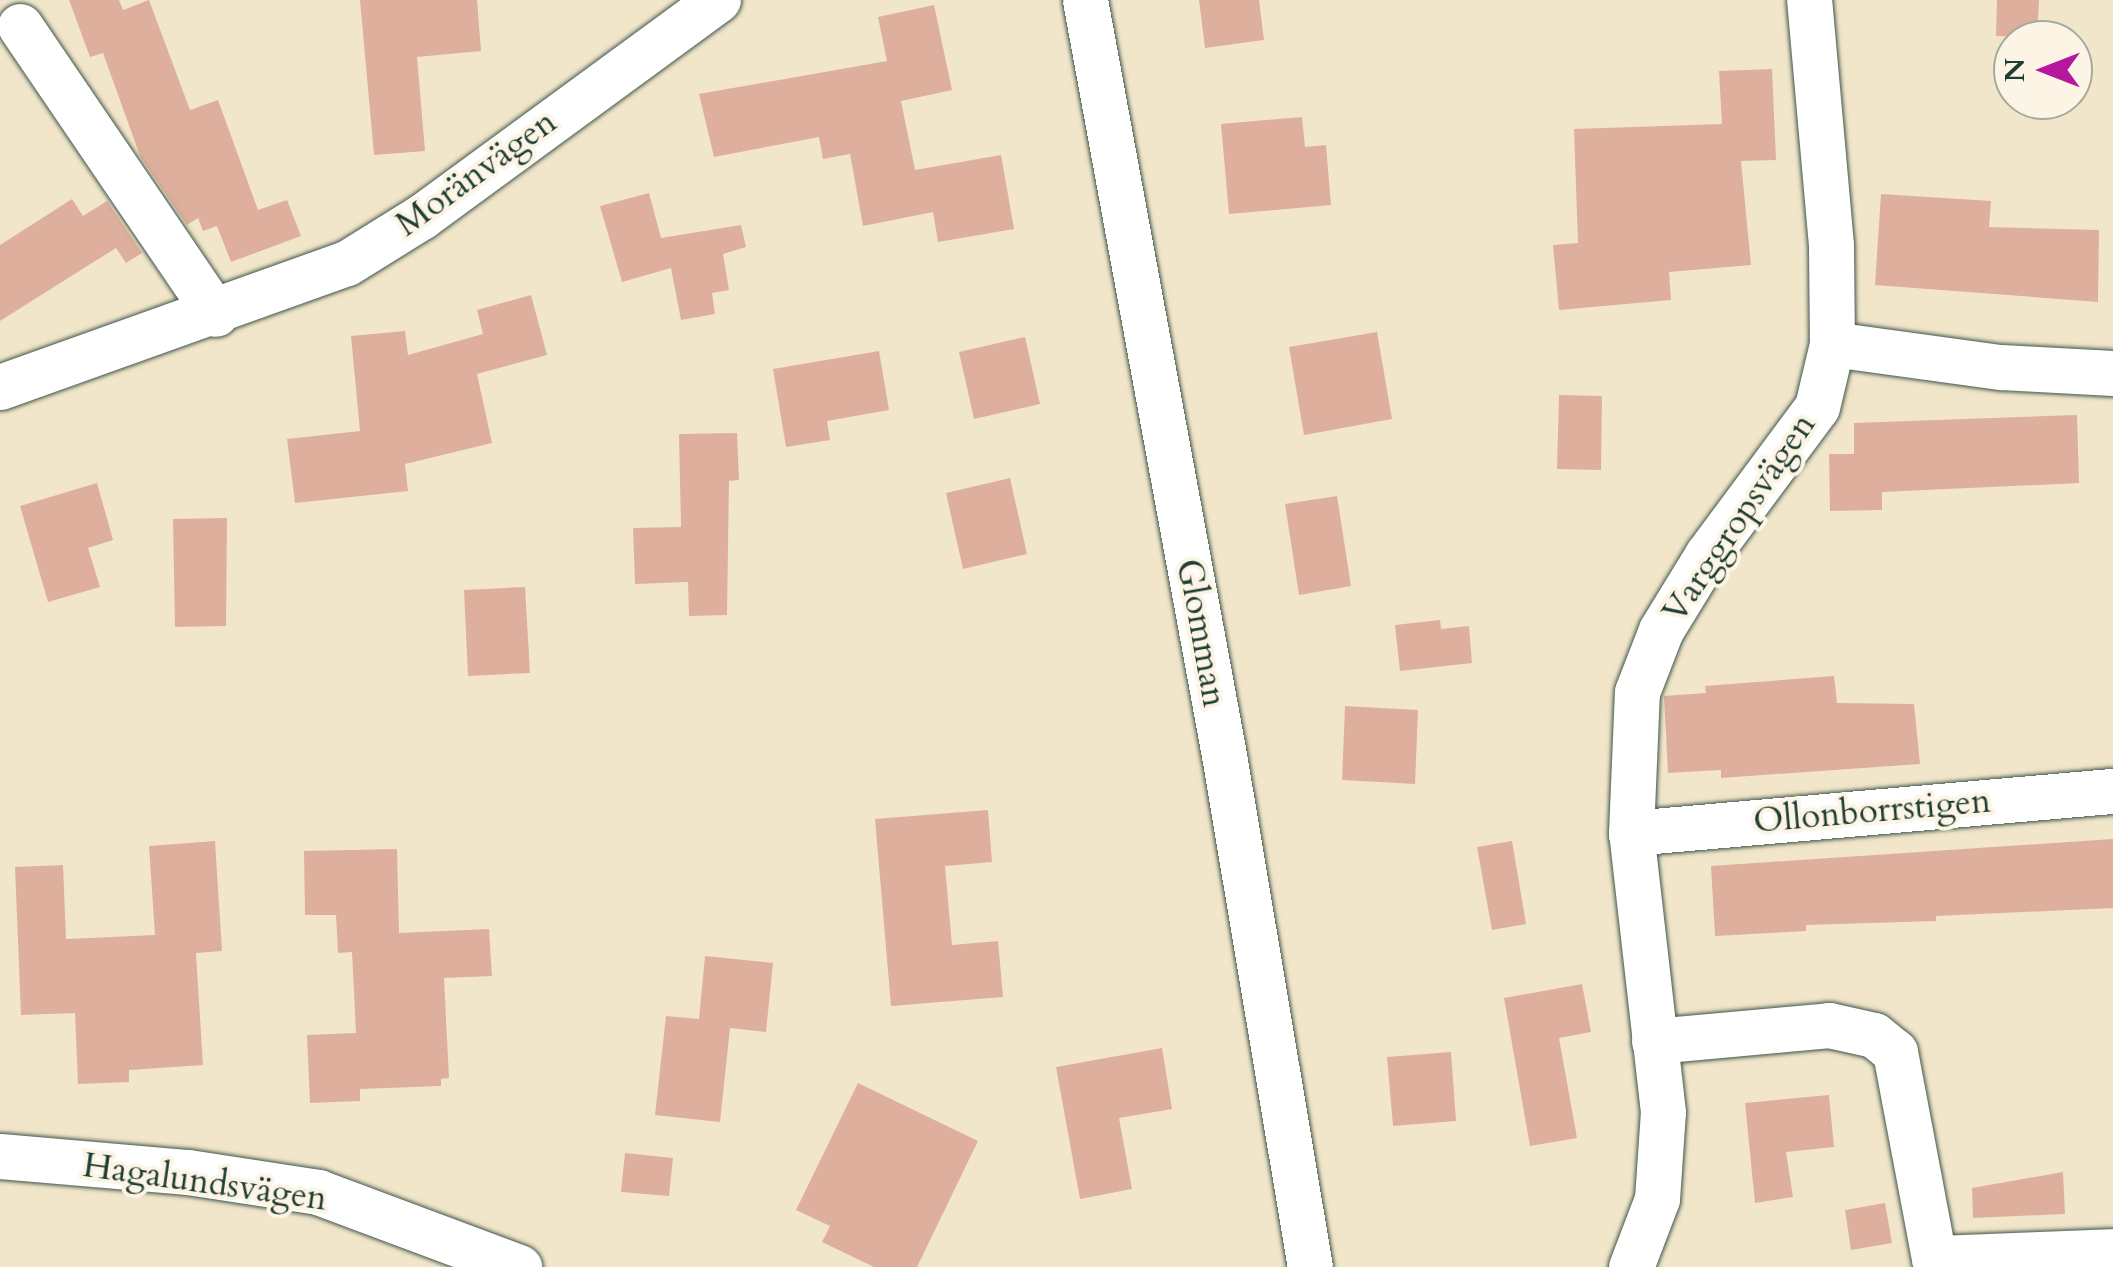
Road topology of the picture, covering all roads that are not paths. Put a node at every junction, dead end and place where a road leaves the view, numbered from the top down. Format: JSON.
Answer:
{"nodes":[{"id":1,"x":718,"y":0,"type":"edge"},
{"id":2,"x":1085,"y":0,"type":"edge"},
{"id":3,"x":1809,"y":0,"type":"edge"},
{"id":4,"x":20,"y":26,"type":"dead end"},
{"id":5,"x":216,"y":314,"type":"junction"},
{"id":6,"x":1832,"y":344,"type":"junction"},
{"id":7,"x":2113,"y":372,"type":"edge"},
{"id":8,"x":0,"y":387,"type":"edge"},
{"id":9,"x":2113,"y":791,"type":"edge"},
{"id":10,"x":1631,"y":832,"type":"junction"},
{"id":11,"x":1654,"y":1041,"type":"junction"},
{"id":12,"x":0,"y":1156,"type":"edge"},
{"id":13,"x":2113,"y":1251,"type":"edge"},
{"id":14,"x":519,"y":1267,"type":"edge"},
{"id":15,"x":1310,"y":1267,"type":"edge"},
{"id":16,"x":1630,"y":1267,"type":"edge"}],
"edges":[{"from":1,"to":5,"type":"street","name":"Moränvägen"},
{"from":2,"to":15,"type":"street","name":"Glomman"},
{"from":3,"to":6,"type":"street","name":"Varggropsvägen"},
{"from":4,"to":5,"type":"street"},
{"from":5,"to":8,"type":"street","name":"Moränvägen"},
{"from":6,"to":7,"type":"street"},
{"from":6,"to":10,"type":"street","name":"Varggropsvägen"},
{"from":9,"to":10,"type":"street","name":"Ollonborrstigen"},
{"from":10,"to":11,"type":"street","name":"Varggropsvägen"},
{"from":11,"to":13,"type":"street"},
{"from":11,"to":16,"type":"street","name":"Varggropsvägen"},
{"from":12,"to":14,"type":"street","name":"Hagalundsvägen"}]}
